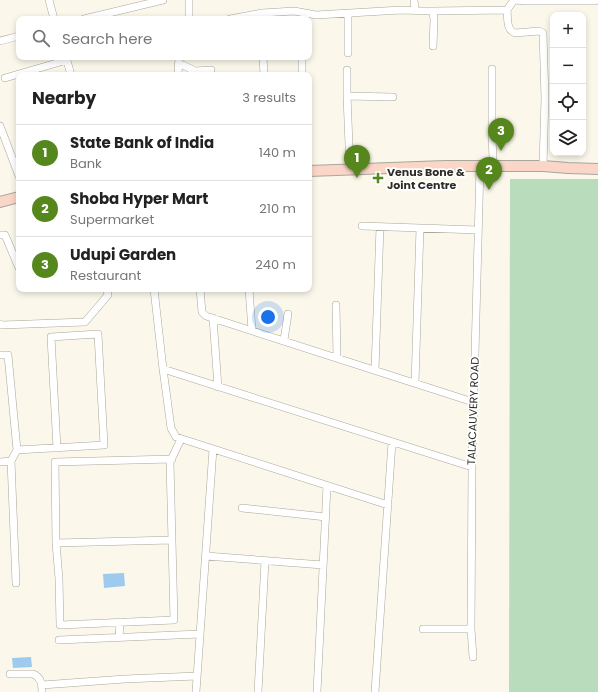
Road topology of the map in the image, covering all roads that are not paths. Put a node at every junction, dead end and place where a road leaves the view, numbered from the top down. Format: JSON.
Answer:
{"nodes":[{"id":1,"x":48,"y":0,"type":"edge"},
{"id":2,"x":164,"y":0,"type":"edge"},
{"id":3,"x":189,"y":0,"type":"edge"},
{"id":4,"x":414,"y":0,"type":"edge"},
{"id":5,"x":527,"y":1,"type":"edge"},
{"id":6,"x":596,"y":1,"type":"edge"},
{"id":7,"x":415,"y":10,"type":"junction"},
{"id":8,"x":507,"y":10,"type":"junction"},
{"id":9,"x":433,"y":11,"type":"junction"},
{"id":10,"x":348,"y":14,"type":"junction"},
{"id":11,"x":53,"y":16,"type":"edge"},
{"id":12,"x":97,"y":16,"type":"edge"},
{"id":13,"x":189,"y":16,"type":"edge"},
{"id":14,"x":262,"y":16,"type":"edge"},
{"id":15,"x":301,"y":16,"type":"edge"},
{"id":16,"x":16,"y":37,"type":"edge"},
{"id":17,"x":0,"y":41,"type":"edge"},
{"id":18,"x":433,"y":46,"type":"dead end"},
{"id":19,"x":348,"y":53,"type":"dead end"},
{"id":20,"x":60,"y":60,"type":"edge"},
{"id":21,"x":67,"y":60,"type":"edge"},
{"id":22,"x":179,"y":60,"type":"edge"},
{"id":23,"x":263,"y":60,"type":"edge"},
{"id":24,"x":302,"y":60,"type":"edge"},
{"id":25,"x":178,"y":65,"type":"junction"},
{"id":26,"x":492,"y":69,"type":"dead end"},
{"id":27,"x":211,"y":70,"type":"dead end"},
{"id":28,"x":347,"y":70,"type":"dead end"},
{"id":29,"x":23,"y":72,"type":"edge"},
{"id":30,"x":70,"y":72,"type":"edge"},
{"id":31,"x":178,"y":72,"type":"edge"},
{"id":32,"x":264,"y":72,"type":"edge"},
{"id":33,"x":302,"y":72,"type":"edge"},
{"id":34,"x":16,"y":74,"type":"edge"},
{"id":35,"x":5,"y":78,"type":"dead end"},
{"id":36,"x":347,"y":96,"type":"junction"},
{"id":37,"x":393,"y":97,"type":"dead end"},
{"id":38,"x":0,"y":126,"type":"edge"},
{"id":39,"x":485,"y":166,"type":"junction"},
{"id":40,"x":543,"y":166,"type":"junction"},
{"id":41,"x":16,"y":168,"type":"edge"},
{"id":42,"x":350,"y":169,"type":"junction"},
{"id":43,"x":598,"y":169,"type":"edge"},
{"id":44,"x":312,"y":171,"type":"edge"},
{"id":45,"x":16,"y":198,"type":"edge"},
{"id":46,"x":0,"y":202,"type":"edge"},
{"id":47,"x":362,"y":226,"type":"dead end"},
{"id":48,"x":380,"y":227,"type":"junction"},
{"id":49,"x":420,"y":228,"type":"junction"},
{"id":50,"x":478,"y":230,"type":"junction"},
{"id":51,"x":0,"y":235,"type":"edge"},
{"id":52,"x":16,"y":261,"type":"edge"},
{"id":53,"x":108,"y":292,"type":"edge"},
{"id":54,"x":154,"y":292,"type":"edge"},
{"id":55,"x":200,"y":292,"type":"edge"},
{"id":56,"x":249,"y":292,"type":"edge"},
{"id":57,"x":336,"y":305,"type":"dead end"},
{"id":58,"x":288,"y":314,"type":"dead end"},
{"id":59,"x":213,"y":318,"type":"junction"},
{"id":60,"x":0,"y":324,"type":"edge"},
{"id":61,"x":252,"y":330,"type":"junction"},
{"id":62,"x":284,"y":340,"type":"junction"},
{"id":63,"x":0,"y":355,"type":"edge"},
{"id":64,"x":337,"y":358,"type":"junction"},
{"id":65,"x":163,"y":369,"type":"junction"},
{"id":66,"x":375,"y":370,"type":"junction"},
{"id":67,"x":415,"y":383,"type":"junction"},
{"id":68,"x":218,"y":387,"type":"junction"},
{"id":69,"x":474,"y":402,"type":"junction"},
{"id":70,"x":181,"y":439,"type":"junction"},
{"id":71,"x":392,"y":442,"type":"junction"},
{"id":72,"x":57,"y":448,"type":"junction"},
{"id":73,"x":213,"y":449,"type":"junction"},
{"id":74,"x":17,"y":450,"type":"junction"},
{"id":75,"x":172,"y":459,"type":"junction"},
{"id":76,"x":11,"y":461,"type":"junction"},
{"id":77,"x":0,"y":462,"type":"edge"},
{"id":78,"x":472,"y":467,"type":"junction"},
{"id":79,"x":327,"y":486,"type":"junction"},
{"id":80,"x":388,"y":505,"type":"junction"},
{"id":81,"x":242,"y":508,"type":"dead end"},
{"id":82,"x":326,"y":517,"type":"junction"},
{"id":83,"x":172,"y":540,"type":"junction"},
{"id":84,"x":56,"y":543,"type":"junction"},
{"id":85,"x":206,"y":556,"type":"junction"},
{"id":86,"x":265,"y":561,"type":"junction"},
{"id":87,"x":323,"y":566,"type":"junction"},
{"id":88,"x":16,"y":583,"type":"dead end"},
{"id":89,"x":120,"y":622,"type":"junction"},
{"id":90,"x":423,"y":629,"type":"dead end"},
{"id":91,"x":471,"y":630,"type":"junction"},
{"id":92,"x":200,"y":634,"type":"junction"},
{"id":93,"x":119,"y":637,"type":"junction"},
{"id":94,"x":59,"y":640,"type":"dead end"},
{"id":95,"x":473,"y":657,"type":"dead end"},
{"id":96,"x":10,"y":674,"type":"dead end"},
{"id":97,"x":198,"y":676,"type":"junction"},
{"id":98,"x":42,"y":689,"type":"edge"},
{"id":99,"x":196,"y":692,"type":"edge"},
{"id":100,"x":258,"y":692,"type":"edge"},
{"id":101,"x":317,"y":692,"type":"edge"},
{"id":102,"x":375,"y":692,"type":"edge"}],
"edges":[{"from":1,"to":11,"type":"street"},
{"from":2,"to":12,"type":"street"},
{"from":3,"to":13,"type":"street"},
{"from":4,"to":7,"type":"street"},
{"from":5,"to":6,"type":"street"},
{"from":5,"to":8,"type":"street"},
{"from":7,"to":9,"type":"street"},
{"from":7,"to":10,"type":"street"},
{"from":8,"to":9,"type":"street"},
{"from":8,"to":40,"type":"street"},
{"from":9,"to":18,"type":"street"},
{"from":10,"to":15,"type":"street"},
{"from":10,"to":19,"type":"street"},
{"from":14,"to":15,"type":"street"},
{"from":16,"to":17,"type":"street"},
{"from":20,"to":29,"type":"street"},
{"from":21,"to":30,"type":"street"},
{"from":22,"to":25,"type":"street"},
{"from":23,"to":32,"type":"street"},
{"from":24,"to":33,"type":"street"},
{"from":25,"to":27,"type":"street"},
{"from":25,"to":31,"type":"street"},
{"from":26,"to":39,"type":"street","name":"TALACAUVERY ROAD"},
{"from":28,"to":36,"type":"street"},
{"from":34,"to":35,"type":"street"},
{"from":36,"to":37,"type":"street"},
{"from":36,"to":42,"type":"street"},
{"from":38,"to":41,"type":"street"},
{"from":39,"to":40,"type":"street"},
{"from":39,"to":42,"type":"street"},
{"from":39,"to":50,"type":"street","name":"TALACAUVERY ROAD"},
{"from":40,"to":43,"type":"street"},
{"from":42,"to":44,"type":"street"},
{"from":45,"to":46,"type":"street"},
{"from":47,"to":48,"type":"street"},
{"from":48,"to":49,"type":"street"},
{"from":48,"to":66,"type":"street"},
{"from":49,"to":50,"type":"street"},
{"from":49,"to":67,"type":"street"},
{"from":50,"to":69,"type":"street","name":"TALACAUVERY ROAD"},
{"from":51,"to":52,"type":"street"},
{"from":53,"to":60,"type":"street"},
{"from":54,"to":65,"type":"street"},
{"from":55,"to":59,"type":"street"},
{"from":56,"to":61,"type":"street"},
{"from":57,"to":64,"type":"street"},
{"from":58,"to":62,"type":"street"},
{"from":59,"to":61,"type":"street"},
{"from":59,"to":68,"type":"street"},
{"from":61,"to":62,"type":"street"},
{"from":62,"to":64,"type":"street"},
{"from":63,"to":74,"type":"street"},
{"from":64,"to":66,"type":"street"},
{"from":65,"to":68,"type":"street"},
{"from":65,"to":70,"type":"street"},
{"from":66,"to":67,"type":"street"},
{"from":67,"to":69,"type":"street"},
{"from":68,"to":71,"type":"street"},
{"from":69,"to":78,"type":"street","name":"TALACAUVERY ROAD"},
{"from":70,"to":73,"type":"street"},
{"from":70,"to":75,"type":"street"},
{"from":71,"to":78,"type":"street"},
{"from":71,"to":80,"type":"street"},
{"from":72,"to":72,"type":"street"},
{"from":72,"to":74,"type":"street"},
{"from":73,"to":79,"type":"street"},
{"from":73,"to":85,"type":"street"},
{"from":74,"to":76,"type":"street"},
{"from":75,"to":83,"type":"street"},
{"from":75,"to":84,"type":"street"},
{"from":76,"to":77,"type":"street"},
{"from":76,"to":88,"type":"street"},
{"from":78,"to":91,"type":"street","name":"TALACAUVERY ROAD"},
{"from":79,"to":80,"type":"street"},
{"from":79,"to":82,"type":"street"},
{"from":80,"to":102,"type":"street"},
{"from":81,"to":82,"type":"street"},
{"from":82,"to":87,"type":"street"},
{"from":83,"to":84,"type":"street"},
{"from":83,"to":89,"type":"street"},
{"from":84,"to":89,"type":"street"},
{"from":85,"to":86,"type":"street"},
{"from":85,"to":92,"type":"street"},
{"from":86,"to":87,"type":"street"},
{"from":86,"to":100,"type":"street"},
{"from":87,"to":101,"type":"street"},
{"from":89,"to":93,"type":"street"},
{"from":90,"to":91,"type":"street"},
{"from":91,"to":95,"type":"street","name":"TALACAUVERY ROAD"},
{"from":92,"to":93,"type":"street"},
{"from":92,"to":97,"type":"street"},
{"from":93,"to":94,"type":"street"},
{"from":96,"to":98,"type":"street"},
{"from":97,"to":98,"type":"street"},
{"from":97,"to":99,"type":"street"}]}
